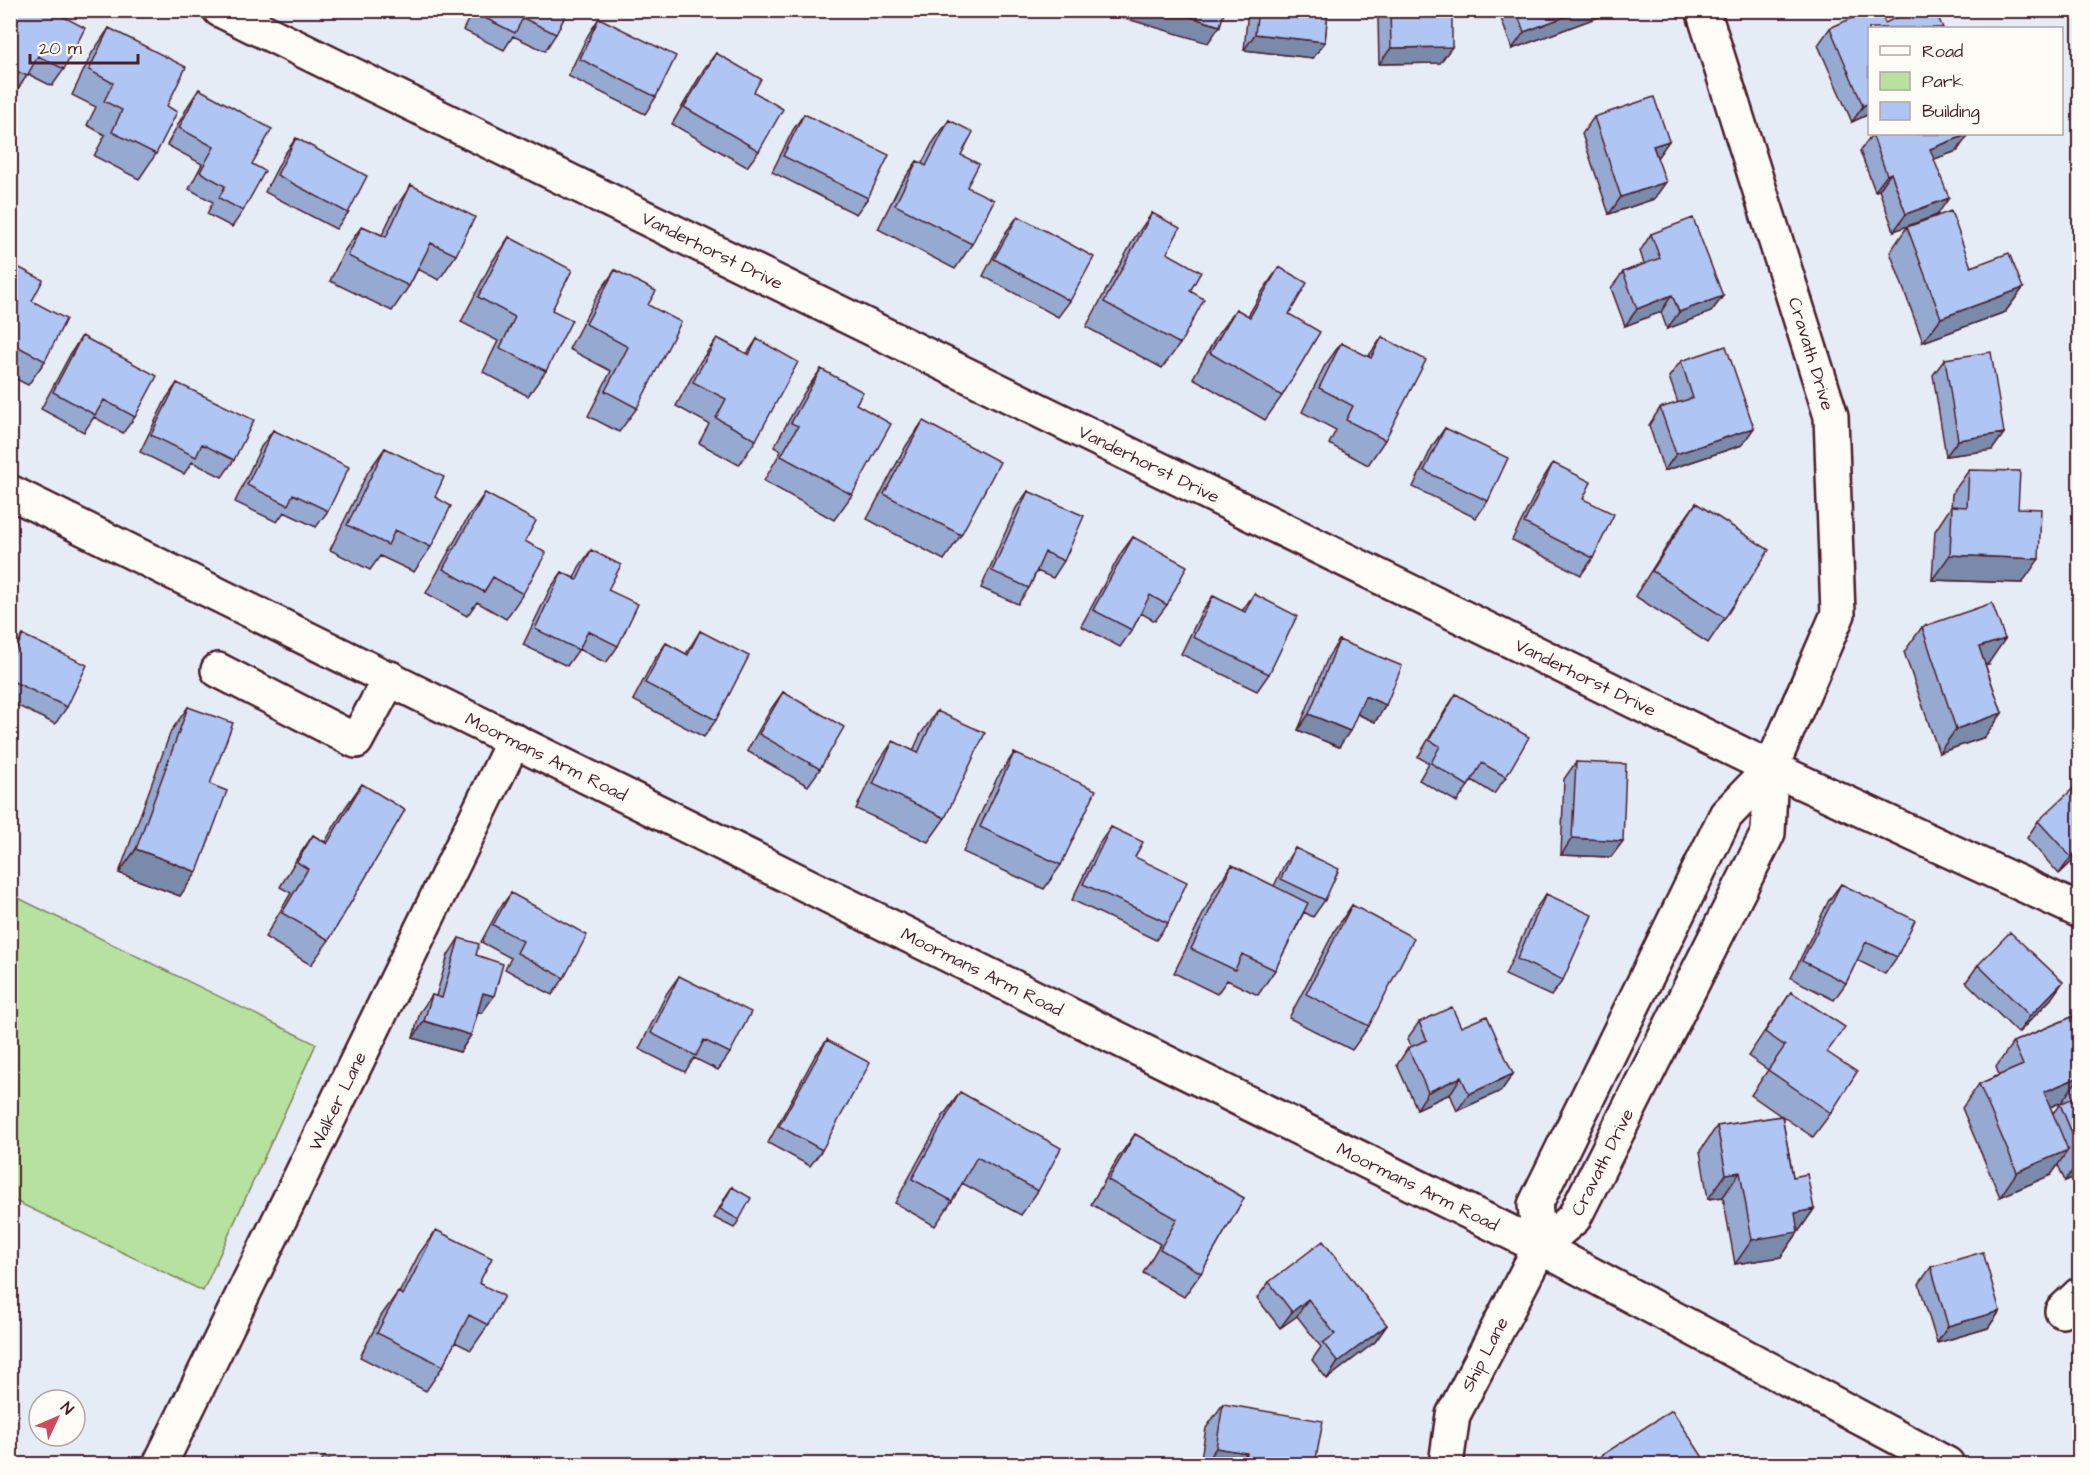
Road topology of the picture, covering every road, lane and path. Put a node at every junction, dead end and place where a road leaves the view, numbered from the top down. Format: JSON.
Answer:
{"nodes":[{"id":1,"x":220,"y":10,"type":"edge"},
{"id":2,"x":1703,"y":10,"type":"edge"},
{"id":3,"x":10,"y":492,"type":"edge"},
{"id":4,"x":218,"y":670,"type":"dead end"},
{"id":5,"x":390,"y":678,"type":"junction"},
{"id":6,"x":514,"y":740,"type":"junction"},
{"id":7,"x":1771,"y":768,"type":"junction"},
{"id":8,"x":2079,"y":911,"type":"edge"},
{"id":9,"x":1540,"y":1247,"type":"junction"},
{"id":10,"x":160,"y":1464,"type":"edge"},
{"id":11,"x":1446,"y":1464,"type":"edge"},
{"id":12,"x":1947,"y":1464,"type":"edge"}],
"edges":[{"from":1,"to":7,"type":"street","name":"Vanderhorst Drive"},
{"from":2,"to":7,"type":"street","name":"Cravath Drive"},
{"from":3,"to":5,"type":"street","name":"Moormans Arm Road"},
{"from":4,"to":5,"type":"street"},
{"from":5,"to":6,"type":"street","name":"Moormans Arm Road"},
{"from":6,"to":9,"type":"street","name":"Moormans Arm Road"},
{"from":6,"to":10,"type":"street","name":"Walker Lane"},
{"from":7,"to":8,"type":"street","name":"Vanderhorst Drive"},
{"from":7,"to":9,"type":"street","name":"Cravath Drive"},
{"from":7,"to":9,"type":"street","name":"Cravath Drive"},
{"from":9,"to":11,"type":"street","name":"Ship Lane"},
{"from":9,"to":12,"type":"street","name":"Moormans Arm Road"}]}
